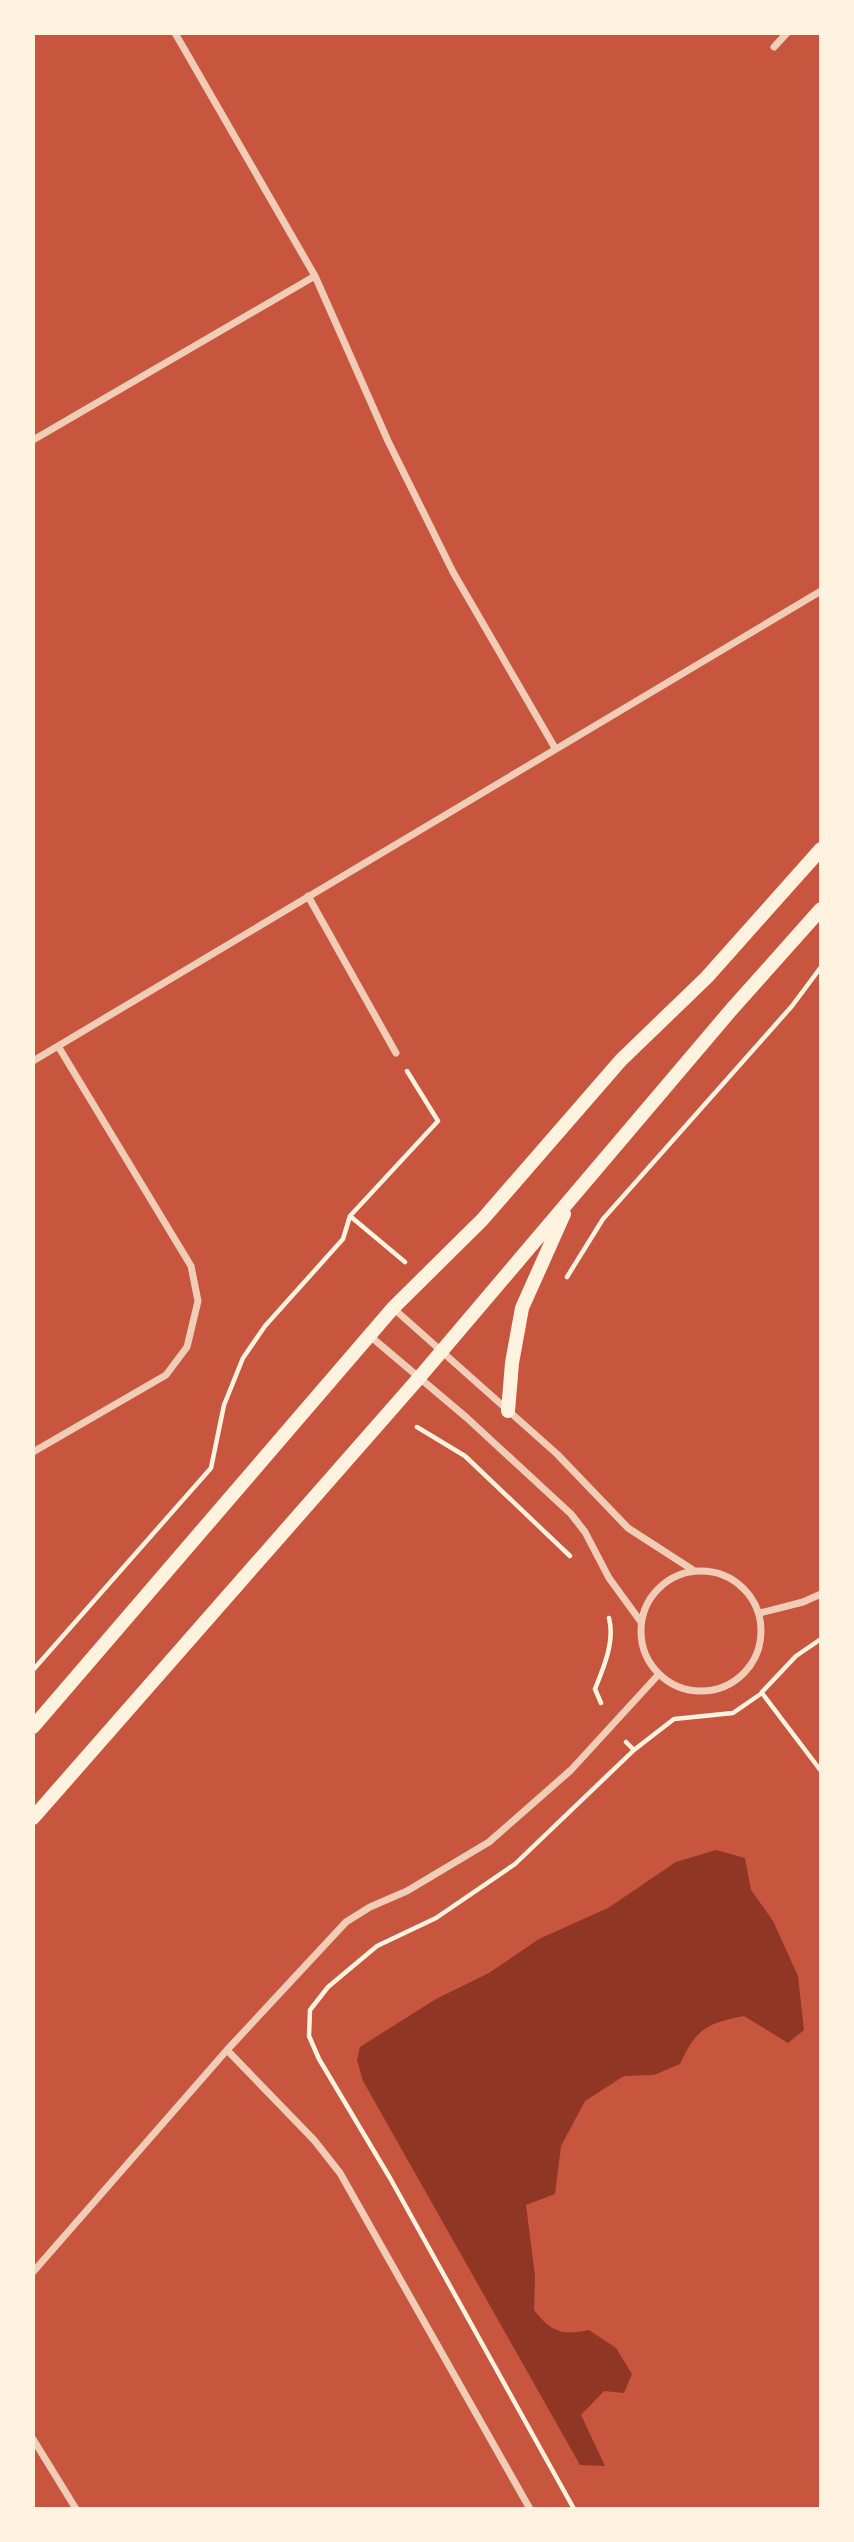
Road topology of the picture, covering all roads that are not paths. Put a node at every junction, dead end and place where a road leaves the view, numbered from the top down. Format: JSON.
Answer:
{"nodes":[{"id":1,"x":175,"y":33,"type":"edge"},
{"id":2,"x":788,"y":33,"type":"edge"},
{"id":3,"x":774,"y":47,"type":"dead end"},
{"id":4,"x":315,"y":276,"type":"junction"},
{"id":5,"x":33,"y":440,"type":"edge"},
{"id":6,"x":821,"y":591,"type":"edge"},
{"id":7,"x":555,"y":748,"type":"junction"},
{"id":8,"x":821,"y":849,"type":"edge"},
{"id":9,"x":308,"y":896,"type":"junction"},
{"id":10,"x":821,"y":909,"type":"edge"},
{"id":11,"x":58,"y":1046,"type":"junction"},
{"id":12,"x":396,"y":1053,"type":"road end"},
{"id":13,"x":33,"y":1061,"type":"edge"},
{"id":14,"x":570,"y":1200,"type":"junction"},
{"id":15,"x":393,"y":1308,"type":"junction"},
{"id":16,"x":370,"y":1336,"type":"junction"},
{"id":17,"x":442,"y":1350,"type":"junction"},
{"id":18,"x":418,"y":1379,"type":"junction"},
{"id":19,"x":508,"y":1411,"type":"junction"},
{"id":20,"x":33,"y":1452,"type":"edge"},
{"id":21,"x":693,"y":1570,"type":"junction"},
{"id":22,"x":821,"y":1594,"type":"edge"},
{"id":23,"x":760,"y":1613,"type":"junction"},
{"id":24,"x":641,"y":1622,"type":"junction"},
{"id":25,"x":659,"y":1674,"type":"junction"},
{"id":26,"x":33,"y":1727,"type":"edge"},
{"id":27,"x":33,"y":1818,"type":"edge"},
{"id":28,"x":227,"y":2050,"type":"junction"},
{"id":29,"x":33,"y":2272,"type":"edge"},
{"id":30,"x":33,"y":2440,"type":"edge"},
{"id":31,"x":76,"y":2509,"type":"edge"},
{"id":32,"x":530,"y":2509,"type":"edge"}],
"edges":[{"from":1,"to":4,"type":"street"},
{"from":2,"to":3,"type":"street"},
{"from":4,"to":5,"type":"street"},
{"from":4,"to":7,"type":"street"},
{"from":6,"to":7,"type":"street"},
{"from":7,"to":9,"type":"street"},
{"from":8,"to":15,"type":"main road"},
{"from":9,"to":11,"type":"street"},
{"from":9,"to":12,"type":"street"},
{"from":10,"to":14,"type":"main road"},
{"from":11,"to":13,"type":"street"},
{"from":11,"to":20,"type":"street"},
{"from":14,"to":17,"type":"main road"},
{"from":14,"to":19,"type":"main road"},
{"from":15,"to":16,"type":"main road"},
{"from":15,"to":17,"type":"street"},
{"from":16,"to":18,"type":"street"},
{"from":16,"to":26,"type":"main road"},
{"from":17,"to":18,"type":"main road"},
{"from":17,"to":19,"type":"street"},
{"from":18,"to":24,"type":"street"},
{"from":18,"to":27,"type":"main road"},
{"from":19,"to":21,"type":"street"},
{"from":21,"to":23,"type":"street"},
{"from":21,"to":24,"type":"street"},
{"from":22,"to":23,"type":"street"},
{"from":23,"to":25,"type":"street"},
{"from":24,"to":25,"type":"street"},
{"from":25,"to":28,"type":"street"},
{"from":28,"to":29,"type":"street"},
{"from":28,"to":32,"type":"street"},
{"from":30,"to":31,"type":"street"}]}
